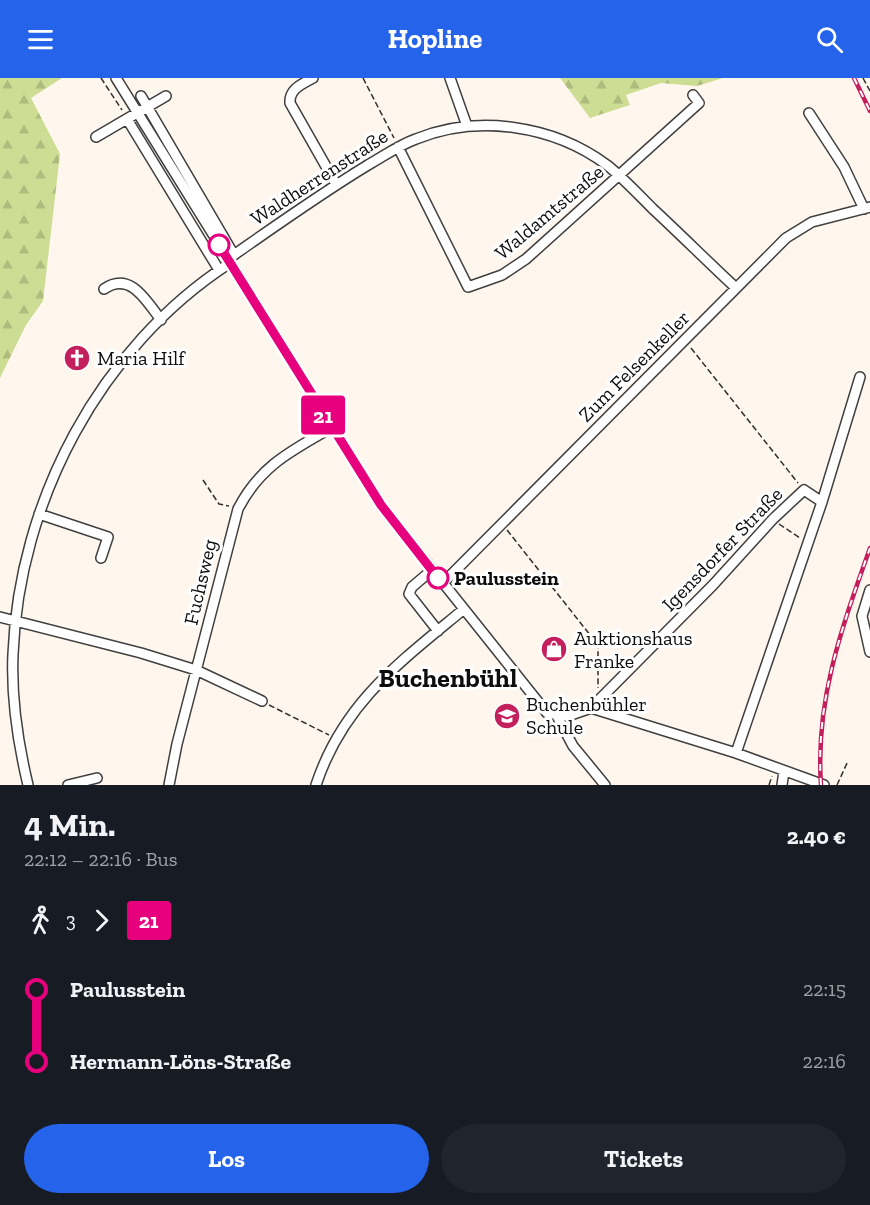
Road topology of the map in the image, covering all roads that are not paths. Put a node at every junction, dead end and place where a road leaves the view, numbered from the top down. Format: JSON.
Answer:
{"nodes":[{"id":1,"x":116,"y":78,"type":"edge"},
{"id":2,"x":313,"y":78,"type":"edge"},
{"id":3,"x":450,"y":78,"type":"edge"},
{"id":4,"x":693,"y":95,"type":"dead end"},
{"id":5,"x":141,"y":96,"type":"dead end"},
{"id":6,"x":166,"y":96,"type":"dead end"},
{"id":7,"x":147,"y":108,"type":"junction"},
{"id":8,"x":138,"y":113,"type":"junction"},
{"id":9,"x":809,"y":113,"type":"dead end"},
{"id":10,"x":127,"y":119,"type":"junction"},
{"id":11,"x":467,"y":126,"type":"junction"},
{"id":12,"x":96,"y":136,"type":"dead end"},
{"id":13,"x":398,"y":147,"type":"junction"},
{"id":14,"x":620,"y":177,"type":"junction"},
{"id":15,"x":336,"y":184,"type":"junction"},
{"id":16,"x":867,"y":208,"type":"edge"},
{"id":17,"x":231,"y":259,"type":"junction"},
{"id":18,"x":219,"y":270,"type":"junction"},
{"id":19,"x":736,"y":288,"type":"junction"},
{"id":20,"x":104,"y":289,"type":"dead end"},
{"id":21,"x":161,"y":320,"type":"junction"},
{"id":22,"x":860,"y":377,"type":"dead end"},
{"id":23,"x":331,"y":428,"type":"junction"},
{"id":24,"x":822,"y":502,"type":"junction"},
{"id":25,"x":39,"y":514,"type":"junction"},
{"id":26,"x":101,"y":558,"type":"dead end"},
{"id":27,"x":432,"y":570,"type":"junction"},
{"id":28,"x":443,"y":584,"type":"junction"},
{"id":29,"x":870,"y":590,"type":"edge"},
{"id":30,"x":464,"y":609,"type":"junction"},
{"id":31,"x":0,"y":617,"type":"edge"},
{"id":32,"x":16,"y":621,"type":"junction"},
{"id":33,"x":438,"y":631,"type":"junction"},
{"id":34,"x":870,"y":651,"type":"edge"},
{"id":35,"x":196,"y":670,"type":"junction"},
{"id":36,"x":262,"y":701,"type":"road end"},
{"id":37,"x":591,"y":708,"type":"junction"},
{"id":38,"x":557,"y":716,"type":"junction"},
{"id":39,"x":736,"y":753,"type":"junction"},
{"id":40,"x":784,"y":771,"type":"junction"},
{"id":41,"x":97,"y":778,"type":"dead end"},
{"id":42,"x":28,"y":785,"type":"edge"},
{"id":43,"x":68,"y":785,"type":"edge"},
{"id":44,"x":169,"y":785,"type":"edge"},
{"id":45,"x":316,"y":785,"type":"edge"},
{"id":46,"x":605,"y":785,"type":"edge"},
{"id":47,"x":782,"y":785,"type":"edge"},
{"id":48,"x":824,"y":785,"type":"edge"}],
"edges":[{"from":1,"to":8,"type":"street"},
{"from":2,"to":15,"type":"street"},
{"from":3,"to":11,"type":"street"},
{"from":4,"to":14,"type":"street","name":"Waldamtstraße"},
{"from":5,"to":7,"type":"street"},
{"from":6,"to":7,"type":"street"},
{"from":7,"to":8,"type":"street"},
{"from":7,"to":17,"type":"street"},
{"from":8,"to":10,"type":"street"},
{"from":8,"to":17,"type":"street"},
{"from":9,"to":16,"type":"street"},
{"from":10,"to":12,"type":"street"},
{"from":10,"to":18,"type":"street"},
{"from":11,"to":13,"type":"street","name":"Waldherrenstraße"},
{"from":11,"to":14,"type":"street","name":"Waldherrenstraße"},
{"from":13,"to":14,"type":"street","name":"Waldamtstraße"},
{"from":13,"to":15,"type":"street","name":"Waldherrenstraße"},
{"from":14,"to":19,"type":"street","name":"Waldherrenstraße"},
{"from":15,"to":17,"type":"street","name":"Waldherrenstraße"},
{"from":16,"to":19,"type":"street","name":"Zum Felsenkeller"},
{"from":17,"to":18,"type":"street","name":"Waldherrenstraße"},
{"from":17,"to":23,"type":"street"},
{"from":18,"to":21,"type":"street","name":"Waldherrenstraße"},
{"from":19,"to":28,"type":"street","name":"Zum Felsenkeller"},
{"from":20,"to":21,"type":"street"},
{"from":21,"to":25,"type":"street","name":"Waldherrenstraße"},
{"from":22,"to":24,"type":"street"},
{"from":23,"to":27,"type":"street"},
{"from":23,"to":35,"type":"street","name":"Fuchsweg"},
{"from":24,"to":37,"type":"street","name":"Igensdorfer Straße"},
{"from":24,"to":39,"type":"street"},
{"from":25,"to":26,"type":"street"},
{"from":25,"to":32,"type":"street","name":"Waldherrenstraße"},
{"from":27,"to":28,"type":"street"},
{"from":27,"to":33,"type":"street"},
{"from":28,"to":30,"type":"street"},
{"from":29,"to":34,"type":"street"},
{"from":30,"to":33,"type":"street"},
{"from":30,"to":38,"type":"street"},
{"from":31,"to":32,"type":"street"},
{"from":32,"to":35,"type":"street"},
{"from":32,"to":42,"type":"street","name":"Waldherrenstraße"},
{"from":33,"to":45,"type":"street"},
{"from":35,"to":36,"type":"street"},
{"from":35,"to":44,"type":"street","name":"Fuchsweg"},
{"from":37,"to":38,"type":"street"},
{"from":37,"to":39,"type":"street"},
{"from":38,"to":46,"type":"street"},
{"from":39,"to":40,"type":"street"},
{"from":40,"to":47,"type":"street"},
{"from":40,"to":48,"type":"street"},
{"from":41,"to":43,"type":"street"}]}
